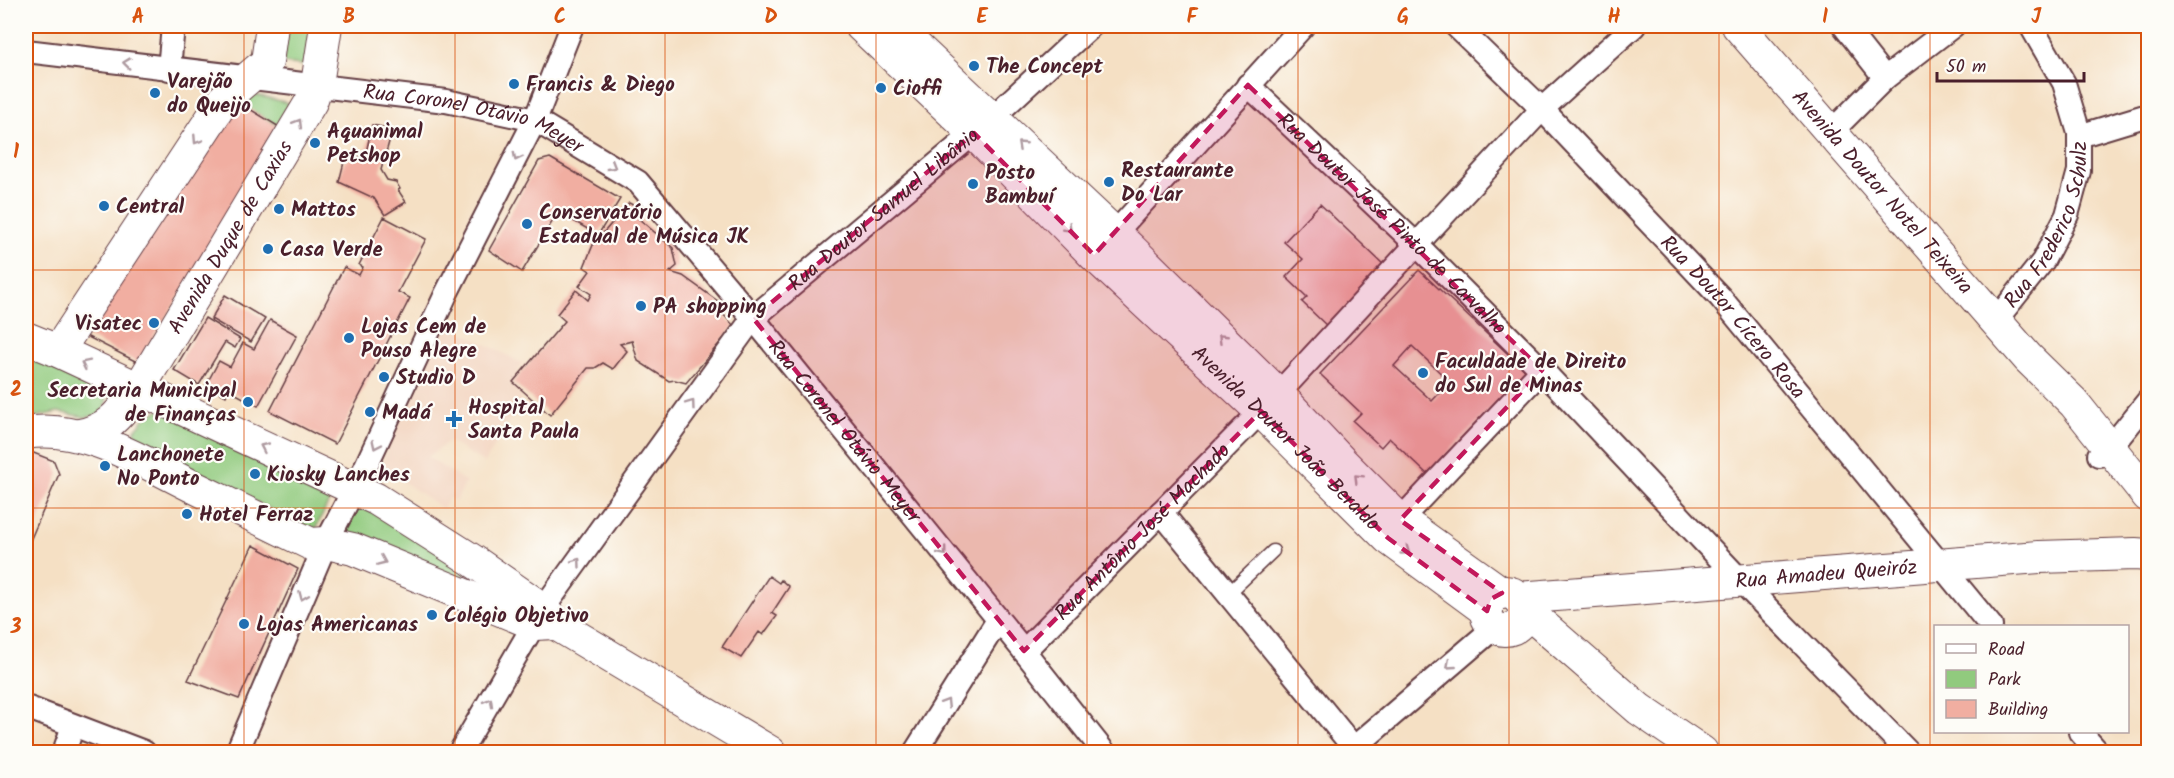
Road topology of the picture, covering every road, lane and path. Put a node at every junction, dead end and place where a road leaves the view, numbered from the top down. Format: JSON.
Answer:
{"nodes":[{"id":1,"x":173,"y":26,"type":"edge"},
{"id":2,"x":272,"y":26,"type":"edge"},
{"id":3,"x":326,"y":26,"type":"edge"},
{"id":4,"x":572,"y":26,"type":"edge"},
{"id":5,"x":861,"y":26,"type":"edge"},
{"id":6,"x":1091,"y":26,"type":"edge"},
{"id":7,"x":1303,"y":26,"type":"edge"},
{"id":8,"x":1456,"y":26,"type":"edge"},
{"id":9,"x":1634,"y":26,"type":"edge"},
{"id":10,"x":1738,"y":26,"type":"edge"},
{"id":11,"x":1844,"y":26,"type":"edge"},
{"id":12,"x":1953,"y":26,"type":"edge"},
{"id":13,"x":2031,"y":26,"type":"edge"},
{"id":14,"x":904,"y":36,"type":"edge"},
{"id":15,"x":26,"y":51,"type":"edge"},
{"id":16,"x":169,"y":69,"type":"junction"},
{"id":17,"x":248,"y":78,"type":"junction"},
{"id":18,"x":1885,"y":78,"type":"junction"},
{"id":19,"x":317,"y":84,"type":"junction"},
{"id":20,"x":1248,"y":85,"type":"junction"},
{"id":21,"x":1542,"y":109,"type":"junction"},
{"id":22,"x":2148,"y":115,"type":"edge"},
{"id":23,"x":535,"y":120,"type":"junction"},
{"id":24,"x":983,"y":125,"type":"junction"},
{"id":25,"x":1830,"y":133,"type":"junction"},
{"id":26,"x":2079,"y":136,"type":"junction"},
{"id":27,"x":1105,"y":244,"type":"junction"},
{"id":28,"x":1417,"y":245,"type":"junction"},
{"id":29,"x":753,"y":318,"type":"junction"},
{"id":30,"x":1996,"y":320,"type":"junction"},
{"id":31,"x":26,"y":338,"type":"edge"},
{"id":32,"x":58,"y":351,"type":"junction"},
{"id":33,"x":1542,"y":370,"type":"junction"},
{"id":34,"x":148,"y":394,"type":"junction"},
{"id":35,"x":2148,"y":401,"type":"edge"},
{"id":36,"x":1270,"y":403,"type":"junction"},
{"id":37,"x":26,"y":433,"type":"edge"},
{"id":38,"x":80,"y":435,"type":"junction"},
{"id":39,"x":2104,"y":452,"type":"junction"},
{"id":40,"x":128,"y":454,"type":"junction"},
{"id":41,"x":356,"y":488,"type":"junction"},
{"id":42,"x":2148,"y":495,"type":"edge"},
{"id":43,"x":1161,"y":512,"type":"junction"},
{"id":44,"x":1400,"y":519,"type":"junction"},
{"id":45,"x":2148,"y":520,"type":"edge"},
{"id":46,"x":326,"y":543,"type":"junction"},
{"id":47,"x":1273,"y":551,"type":"dead end"},
{"id":48,"x":2144,"y":551,"type":"edge"},
{"id":49,"x":472,"y":560,"type":"junction"},
{"id":50,"x":1938,"y":565,"type":"junction"},
{"id":51,"x":1740,"y":580,"type":"junction"},
{"id":52,"x":456,"y":592,"type":"junction"},
{"id":53,"x":1228,"y":594,"type":"junction"},
{"id":54,"x":1506,"y":611,"type":"junction"},
{"id":55,"x":544,"y":619,"type":"junction"},
{"id":56,"x":998,"y":620,"type":"junction"},
{"id":57,"x":1989,"y":625,"type":"edge"},
{"id":58,"x":1024,"y":651,"type":"junction"},
{"id":59,"x":26,"y":707,"type":"edge"},
{"id":60,"x":1646,"y":713,"type":"junction"},
{"id":61,"x":73,"y":726,"type":"junction"},
{"id":62,"x":2081,"y":733,"type":"edge"},
{"id":63,"x":1352,"y":750,"type":"edge"},
{"id":64,"x":64,"y":753,"type":"edge"},
{"id":65,"x":144,"y":753,"type":"edge"},
{"id":66,"x":237,"y":753,"type":"edge"},
{"id":67,"x":460,"y":753,"type":"edge"},
{"id":68,"x":770,"y":753,"type":"edge"},
{"id":69,"x":915,"y":753,"type":"edge"},
{"id":70,"x":1104,"y":753,"type":"edge"},
{"id":71,"x":1675,"y":753,"type":"edge"},
{"id":72,"x":1702,"y":753,"type":"edge"},
{"id":73,"x":1908,"y":753,"type":"edge"},
{"id":74,"x":2098,"y":753,"type":"edge"}],
"edges":[{"from":1,"to":16,"type":"street"},
{"from":2,"to":17,"type":"street"},
{"from":3,"to":19,"type":"street","name":"Avenida Duque de Caxias"},
{"from":4,"to":23,"type":"street"},
{"from":5,"to":14,"type":"street","name":"Avenida Doutor João Beraldo"},
{"from":6,"to":24,"type":"street","name":"Rua Doutor Samuel Libânio"},
{"from":7,"to":20,"type":"street"},
{"from":8,"to":21,"type":"street","name":"Rua Doutor Cícero Rosa"},
{"from":9,"to":21,"type":"street","name":"Rua Antônio José Machado"},
{"from":10,"to":25,"type":"street","name":"Avenida Doutor Notel Teixeira"},
{"from":11,"to":18,"type":"street"},
{"from":12,"to":18,"type":"street"},
{"from":13,"to":26,"type":"street","name":"Rua Frederico Schulz"},
{"from":14,"to":24,"type":"street","name":"Avenida Doutor João Beraldo"},
{"from":16,"to":15,"type":"street","one_way":true},
{"from":16,"to":17,"type":"street"},
{"from":17,"to":19,"type":"street"},
{"from":17,"to":32,"type":"street","one_way":true},
{"from":18,"to":25,"type":"street"},
{"from":19,"to":23,"type":"street","name":"Rua Coronel Otávio Meyer"},
{"from":34,"to":19,"type":"street","name":"Avenida Duque de Caxias","one_way":true},
{"from":20,"to":27,"type":"street"},
{"from":20,"to":28,"type":"street","name":"Rua Doutor José Pinto de Carvalho"},
{"from":21,"to":28,"type":"street","name":"Rua Antônio José Machado"},
{"from":21,"to":50,"type":"street","name":"Rua Doutor Cícero Rosa"},
{"from":22,"to":26,"type":"street"},
{"from":23,"to":29,"type":"street","name":"Rua Coronel Otávio Meyer","one_way":true},
{"from":23,"to":41,"type":"street","one_way":true},
{"from":24,"to":27,"type":"street","name":"Avenida Doutor João Beraldo"},
{"from":24,"to":29,"type":"street","name":"Rua Doutor Samuel Libânio"},
{"from":25,"to":30,"type":"street","name":"Avenida Doutor Notel Teixeira"},
{"from":26,"to":30,"type":"street","name":"Rua Frederico Schulz"},
{"from":27,"to":36,"type":"street","name":"Avenida Doutor João Beraldo"},
{"from":28,"to":33,"type":"street","name":"Rua Doutor José Pinto de Carvalho"},
{"from":28,"to":36,"type":"street","name":"Rua Antônio José Machado"},
{"from":55,"to":29,"type":"street","name":"Rua Doutor Samuel Libânio","one_way":true},
{"from":29,"to":56,"type":"street","name":"Rua Coronel Otávio Meyer","one_way":true},
{"from":30,"to":39,"type":"street","name":"Avenida Doutor Notel Teixeira"},
{"from":31,"to":32,"type":"street"},
{"from":34,"to":32,"type":"street","one_way":true},
{"from":33,"to":44,"type":"street"},
{"from":33,"to":51,"type":"street","name":"Rua Doutor José Pinto de Carvalho"},
{"from":34,"to":38,"type":"street"},
{"from":34,"to":40,"type":"street"},
{"from":41,"to":34,"type":"street","one_way":true},
{"from":35,"to":39,"type":"street"},
{"from":36,"to":43,"type":"street","name":"Rua Antônio José Machado"},
{"from":44,"to":36,"type":"street","name":"Avenida Doutor João Beraldo","one_way":true},
{"from":36,"to":54,"type":"street","name":"Avenida Doutor João Beraldo","one_way":true},
{"from":37,"to":38,"type":"street"},
{"from":38,"to":40,"type":"street"},
{"from":39,"to":42,"type":"street","name":"Avenida Doutor Notel Teixeira"},
{"from":39,"to":45,"type":"street","name":"Avenida Doutor Notel Teixeira"},
{"from":40,"to":46,"type":"street"},
{"from":41,"to":46,"type":"street"},
{"from":41,"to":49,"type":"street"},
{"from":43,"to":53,"type":"street"},
{"from":43,"to":58,"type":"street","name":"Rua Antônio José Machado"},
{"from":44,"to":54,"type":"street","name":"Avenida Doutor João Beraldo"},
{"from":46,"to":52,"type":"street","one_way":true},
{"from":46,"to":66,"type":"street","one_way":true},
{"from":47,"to":53,"type":"lane"},
{"from":48,"to":50,"type":"street","name":"Rua Amadeu Queiróz"},
{"from":49,"to":52,"type":"street"},
{"from":49,"to":55,"type":"street"},
{"from":50,"to":51,"type":"street","name":"Rua Amadeu Queiróz"},
{"from":50,"to":57,"type":"street","name":"Rua Doutor Cícero Rosa"},
{"from":51,"to":54,"type":"street","name":"Rua Amadeu Queiróz"},
{"from":51,"to":73,"type":"street","name":"Rua Doutor José Pinto de Carvalho"},
{"from":52,"to":55,"type":"street"},
{"from":53,"to":63,"type":"street"},
{"from":54,"to":60,"type":"street","name":"Avenida Doutor João Beraldo"},
{"from":54,"to":63,"type":"street","one_way":true},
{"from":67,"to":55,"type":"street","name":"Rua Doutor Samuel Libânio","one_way":true},
{"from":55,"to":68,"type":"street"},
{"from":56,"to":58,"type":"street","name":"Rua Coronel Otávio Meyer"},
{"from":69,"to":56,"type":"street","one_way":true},
{"from":58,"to":70,"type":"street","name":"Rua Coronel Otávio Meyer"},
{"from":59,"to":61,"type":"street"},
{"from":60,"to":71,"type":"street"},
{"from":60,"to":72,"type":"street","name":"Avenida Doutor João Beraldo"},
{"from":61,"to":64,"type":"street"},
{"from":61,"to":65,"type":"street"},
{"from":62,"to":74,"type":"street"}]}
